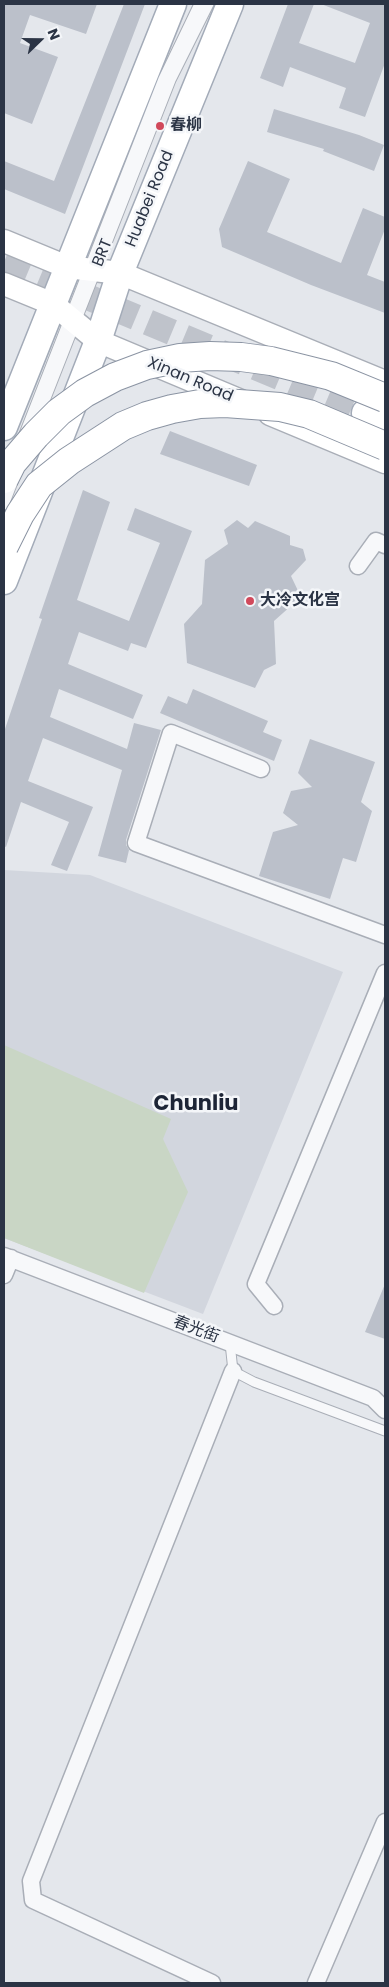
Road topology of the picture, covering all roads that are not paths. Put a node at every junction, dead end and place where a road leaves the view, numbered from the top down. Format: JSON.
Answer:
{"nodes":[{"id":1,"x":173,"y":4,"type":"edge"},
{"id":2,"x":199,"y":4,"type":"edge"},
{"id":3,"x":209,"y":4,"type":"edge"},
{"id":4,"x":230,"y":4,"type":"edge"},
{"id":5,"x":4,"y":241,"type":"edge"},
{"id":6,"x":93,"y":270,"type":"junction"},
{"id":7,"x":4,"y":284,"type":"edge"},
{"id":8,"x":66,"y":315,"type":"junction"},
{"id":9,"x":98,"y":342,"type":"junction"},
{"id":10,"x":385,"y":382,"type":"edge"},
{"id":11,"x":378,"y":411,"type":"edge"},
{"id":12,"x":4,"y":427,"type":"edge"},
{"id":13,"x":385,"y":446,"type":"edge"},
{"id":14,"x":385,"y":462,"type":"edge"},
{"id":15,"x":4,"y":479,"type":"edge"},
{"id":16,"x":4,"y":485,"type":"edge"},
{"id":17,"x":4,"y":505,"type":"edge"},
{"id":18,"x":385,"y":545,"type":"edge"},
{"id":19,"x":4,"y":546,"type":"edge"},
{"id":20,"x":358,"y":566,"type":"dead end"},
{"id":21,"x":4,"y":581,"type":"edge"},
{"id":22,"x":261,"y":769,"type":"dead end"},
{"id":23,"x":385,"y":935,"type":"edge"},
{"id":24,"x":385,"y":973,"type":"edge"},
{"id":25,"x":7,"y":1257,"type":"edge"},
{"id":26,"x":4,"y":1275,"type":"edge"},
{"id":27,"x":274,"y":1306,"type":"dead end"},
{"id":28,"x":230,"y":1343,"type":"junction"},
{"id":29,"x":233,"y":1371,"type":"junction"},
{"id":30,"x":385,"y":1410,"type":"edge"},
{"id":31,"x":385,"y":1431,"type":"edge"},
{"id":32,"x":385,"y":1822,"type":"edge"},
{"id":33,"x":212,"y":1983,"type":"edge"},
{"id":34,"x":316,"y":1983,"type":"edge"}],
"edges":[{"from":1,"to":6,"type":"main road","name":"Huabei Road"},
{"from":2,"to":6,"type":"lane","name":"BRT"},
{"from":3,"to":6,"type":"lane","name":"BRT"},
{"from":4,"to":6,"type":"main road","name":"Huabei Road"},
{"from":5,"to":6,"type":"main road"},
{"from":6,"to":8,"type":"main road","name":"Huabei Road"},
{"from":6,"to":9,"type":"main road","name":"Huabei Road"},
{"from":6,"to":10,"type":"main road"},
{"from":7,"to":8,"type":"main road","name":"Xinan Road"},
{"from":8,"to":9,"type":"main road","name":"Xinan Road"},
{"from":8,"to":12,"type":"main road","name":"Huabei Road"},
{"from":8,"to":16,"type":"lane"},
{"from":8,"to":17,"type":"lane"},
{"from":9,"to":14,"type":"main road","name":"Xinan Road"},
{"from":9,"to":21,"type":"main road","name":"Huabei Road"},
{"from":11,"to":15,"type":"highway","bridge":true},
{"from":13,"to":19,"type":"highway","bridge":true},
{"from":18,"to":20,"type":"street"},
{"from":22,"to":23,"type":"street"},
{"from":24,"to":27,"type":"street"},
{"from":25,"to":26,"type":"street"},
{"from":25,"to":28,"type":"street","name":"春光街"},
{"from":28,"to":29,"type":"lane"},
{"from":28,"to":30,"type":"street","name":"春光街"},
{"from":29,"to":31,"type":"lane"},
{"from":29,"to":33,"type":"street"},
{"from":32,"to":34,"type":"street"}]}
